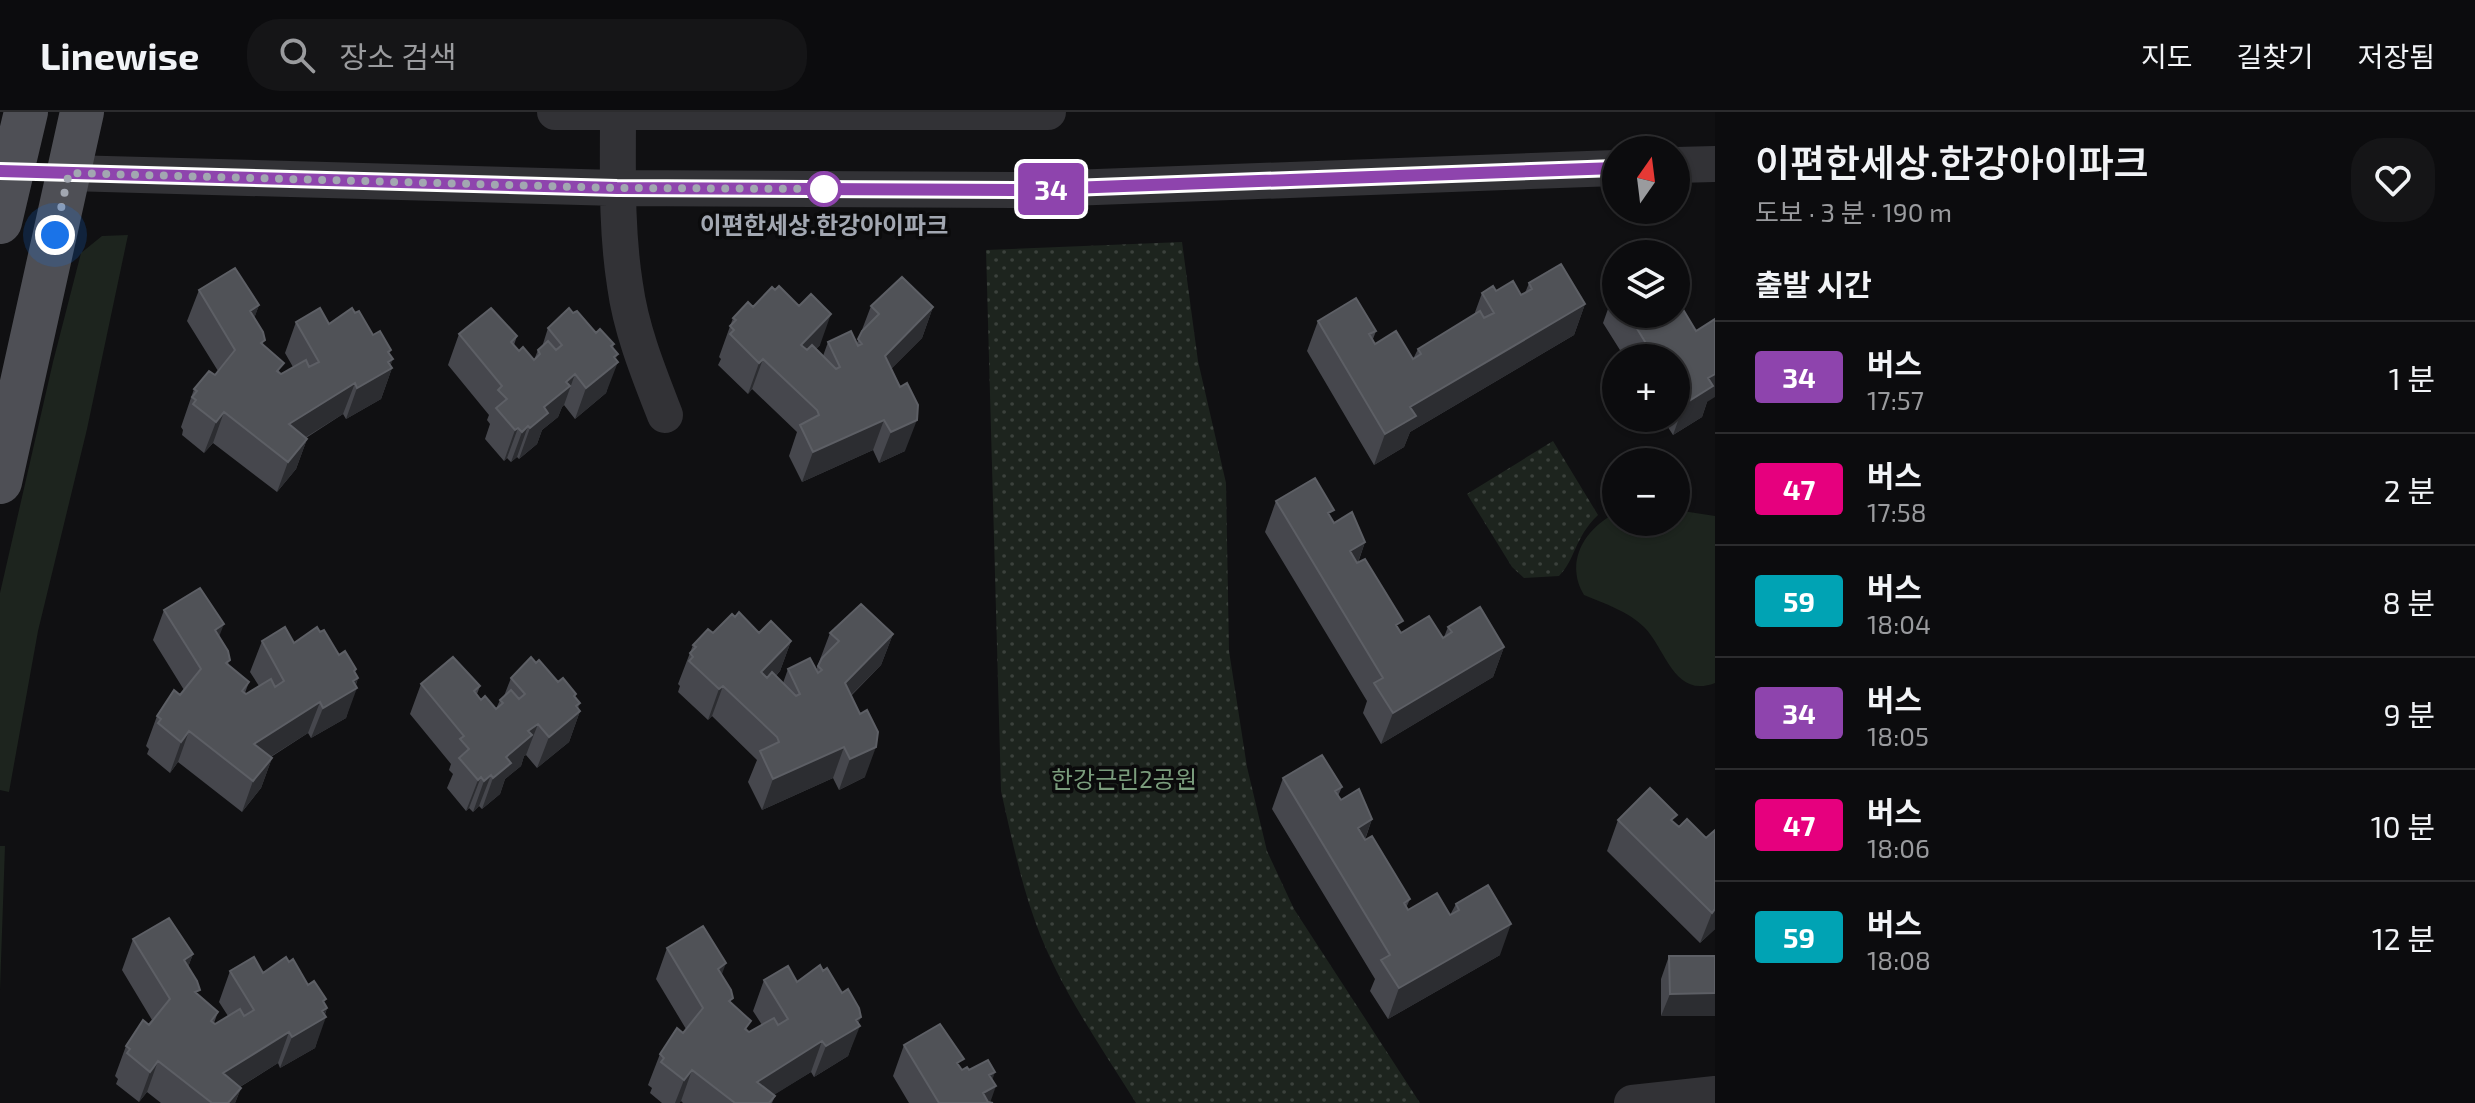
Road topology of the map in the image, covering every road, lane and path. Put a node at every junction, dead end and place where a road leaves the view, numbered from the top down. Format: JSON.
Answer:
{"nodes":[{"id":1,"x":26,"y":112,"type":"edge"},
{"id":2,"x":82,"y":112,"type":"edge"},
{"id":3,"x":555,"y":112,"type":"edge"},
{"id":4,"x":618,"y":112,"type":"edge"},
{"id":5,"x":1048,"y":112,"type":"edge"},
{"id":6,"x":1715,"y":164,"type":"edge"},
{"id":7,"x":1690,"y":165,"type":"edge"},
{"id":8,"x":1602,"y":169,"type":"edge"},
{"id":9,"x":6,"y":171,"type":"edge"},
{"id":10,"x":69,"y":173,"type":"junction"},
{"id":11,"x":617,"y":188,"type":"junction"},
{"id":12,"x":0,"y":222,"type":"edge"},
{"id":13,"x":665,"y":415,"type":"dead end"},
{"id":14,"x":0,"y":482,"type":"edge"},
{"id":15,"x":1715,"y":1094,"type":"edge"},
{"id":16,"x":1632,"y":1103,"type":"edge"}],
"edges":[{"from":1,"to":9,"type":"main road"},
{"from":2,"to":10,"type":"main road"},
{"from":3,"to":4,"type":"street"},
{"from":4,"to":5,"type":"street"},
{"from":4,"to":11,"type":"street"},
{"from":6,"to":7,"type":"street"},
{"from":8,"to":11,"type":"street"},
{"from":9,"to":10,"type":"main road"},
{"from":9,"to":12,"type":"main road"},
{"from":10,"to":11,"type":"street"},
{"from":10,"to":14,"type":"main road"},
{"from":11,"to":13,"type":"street"},
{"from":15,"to":16,"type":"street"}]}
